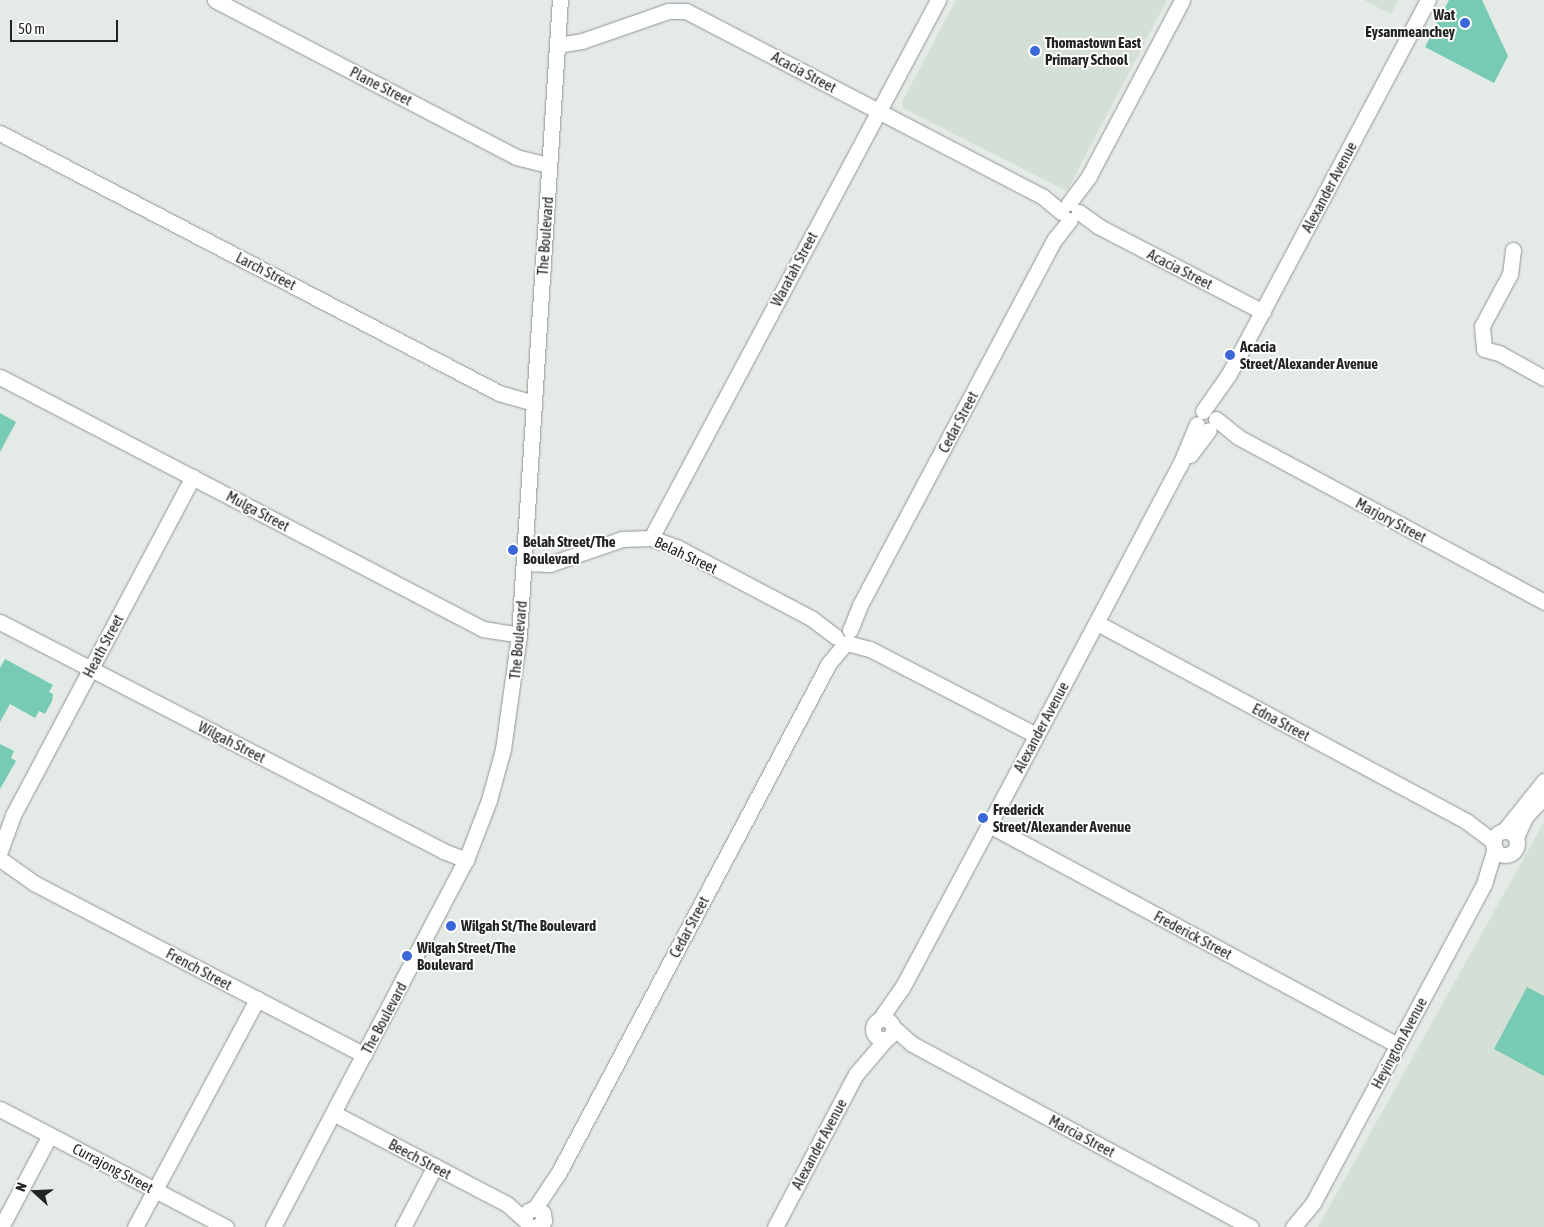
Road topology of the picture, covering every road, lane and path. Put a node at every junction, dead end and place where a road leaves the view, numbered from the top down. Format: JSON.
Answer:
{"nodes":[{"id":1,"x":215,"y":0,"type":"edge"},
{"id":2,"x":560,"y":0,"type":"edge"},
{"id":3,"x":938,"y":0,"type":"edge"},
{"id":4,"x":1182,"y":0,"type":"edge"},
{"id":5,"x":1428,"y":0,"type":"edge"},
{"id":6,"x":689,"y":5,"type":"edge"},
{"id":7,"x":557,"y":45,"type":"junction"},
{"id":8,"x":878,"y":111,"type":"junction"},
{"id":9,"x":0,"y":133,"type":"edge"},
{"id":10,"x":549,"y":165,"type":"junction"},
{"id":11,"x":1070,"y":211,"type":"junction"},
{"id":12,"x":1513,"y":250,"type":"dead end"},
{"id":13,"x":1263,"y":312,"type":"junction"},
{"id":14,"x":0,"y":377,"type":"edge"},
{"id":15,"x":1544,"y":378,"type":"edge"},
{"id":16,"x":534,"y":403,"type":"junction"},
{"id":17,"x":1209,"y":422,"type":"junction"},
{"id":18,"x":193,"y":477,"type":"junction"},
{"id":19,"x":651,"y":538,"type":"junction"},
{"id":20,"x":524,"y":563,"type":"junction"},
{"id":21,"x":1544,"y":602,"type":"edge"},
{"id":22,"x":0,"y":622,"type":"edge"},
{"id":23,"x":1096,"y":622,"type":"junction"},
{"id":24,"x":519,"y":635,"type":"junction"},
{"id":25,"x":844,"y":635,"type":"junction"},
{"id":26,"x":91,"y":669,"type":"junction"},
{"id":27,"x":1036,"y":735,"type":"junction"},
{"id":28,"x":1544,"y":780,"type":"edge"},
{"id":29,"x":1544,"y":797,"type":"edge"},
{"id":30,"x":13,"y":815,"type":"junction"},
{"id":31,"x":989,"y":825,"type":"junction"},
{"id":32,"x":0,"y":833,"type":"edge"},
{"id":33,"x":1503,"y":841,"type":"junction"},
{"id":34,"x":0,"y":851,"type":"edge"},
{"id":35,"x":0,"y":858,"type":"edge"},
{"id":36,"x":466,"y":860,"type":"junction"},
{"id":37,"x":0,"y":863,"type":"edge"},
{"id":38,"x":0,"y":873,"type":"edge"},
{"id":39,"x":34,"y":883,"type":"junction"},
{"id":40,"x":257,"y":999,"type":"junction"},
{"id":41,"x":885,"y":1030,"type":"junction"},
{"id":42,"x":1398,"y":1045,"type":"junction"},
{"id":43,"x":364,"y":1055,"type":"junction"},
{"id":44,"x":0,"y":1109,"type":"edge"},
{"id":45,"x":334,"y":1113,"type":"junction"},
{"id":46,"x":50,"y":1135,"type":"junction"},
{"id":47,"x":435,"y":1166,"type":"junction"},
{"id":48,"x":155,"y":1190,"type":"junction"},
{"id":49,"x":1313,"y":1202,"type":"junction"},
{"id":50,"x":534,"y":1220,"type":"edge"},
{"id":51,"x":1,"y":1227,"type":"edge"},
{"id":52,"x":136,"y":1227,"type":"edge"},
{"id":53,"x":226,"y":1227,"type":"edge"},
{"id":54,"x":273,"y":1227,"type":"edge"},
{"id":55,"x":403,"y":1227,"type":"edge"},
{"id":56,"x":556,"y":1227,"type":"edge"},
{"id":57,"x":775,"y":1227,"type":"edge"},
{"id":58,"x":1251,"y":1227,"type":"edge"},
{"id":59,"x":1292,"y":1227,"type":"edge"},
{"id":60,"x":1308,"y":1227,"type":"edge"}],
"edges":[{"from":1,"to":10,"type":"street","name":"Plane Street"},
{"from":2,"to":7,"type":"street","name":"The Boulevard"},
{"from":3,"to":8,"type":"street","name":"Waratah Street"},
{"from":4,"to":11,"type":"street","name":"Cedar Street"},
{"from":5,"to":13,"type":"street","name":"Alexander Avenue"},
{"from":6,"to":7,"type":"street","name":"Acacia Street"},
{"from":6,"to":8,"type":"street","name":"Acacia Street"},
{"from":7,"to":10,"type":"street","name":"The Boulevard"},
{"from":8,"to":11,"type":"street","name":"Acacia Street"},
{"from":8,"to":19,"type":"street","name":"Waratah Street"},
{"from":9,"to":16,"type":"street","name":"Larch Street"},
{"from":10,"to":16,"type":"street","name":"The Boulevard"},
{"from":11,"to":13,"type":"street","name":"Acacia Street"},
{"from":11,"to":25,"type":"street","name":"Cedar Street"},
{"from":12,"to":15,"type":"street"},
{"from":13,"to":17,"type":"street","name":"Alexander Avenue"},
{"from":14,"to":18,"type":"street","name":"Mulga Street"},
{"from":16,"to":20,"type":"street","name":"The Boulevard"},
{"from":17,"to":21,"type":"street","name":"Marjory Street"},
{"from":17,"to":23,"type":"street","name":"Alexander Avenue"},
{"from":18,"to":24,"type":"street","name":"Mulga Street"},
{"from":18,"to":26,"type":"street","name":"Heath Street"},
{"from":19,"to":20,"type":"street","name":"Belah Street"},
{"from":19,"to":25,"type":"street","name":"Belah Street"},
{"from":20,"to":24,"type":"street","name":"The Boulevard"},
{"from":22,"to":26,"type":"street","name":"Wilgah Street"},
{"from":23,"to":27,"type":"street","name":"Alexander Avenue"},
{"from":23,"to":33,"type":"street","name":"Edna Street"},
{"from":24,"to":36,"type":"street","name":"The Boulevard"},
{"from":25,"to":27,"type":"street","name":"Belah Street"},
{"from":25,"to":50,"type":"street","name":"Cedar Street"},
{"from":26,"to":30,"type":"street","name":"Heath Street"},
{"from":26,"to":36,"type":"street","name":"Wilgah Street"},
{"from":27,"to":31,"type":"street","name":"Alexander Avenue"},
{"from":28,"to":33,"type":"street","name":"Heyington Avenue"},
{"from":29,"to":33,"type":"street","name":"Heyington Avenue"},
{"from":30,"to":32,"type":"street","name":"Heath Street"},
{"from":30,"to":34,"type":"street","name":"Heath Street"},
{"from":31,"to":41,"type":"street","name":"Alexander Avenue"},
{"from":31,"to":42,"type":"street","name":"Frederick Street"},
{"from":33,"to":42,"type":"street","name":"Heyington Avenue"},
{"from":35,"to":37,"type":"street"},
{"from":35,"to":39,"type":"street","name":"French Street"},
{"from":36,"to":43,"type":"street","name":"The Boulevard"},
{"from":38,"to":39,"type":"street","name":"French Street"},
{"from":39,"to":40,"type":"street","name":"French Street"},
{"from":40,"to":43,"type":"street","name":"French Street"},
{"from":40,"to":48,"type":"street"},
{"from":41,"to":57,"type":"street","name":"Alexander Avenue"},
{"from":41,"to":58,"type":"street","name":"Marcia Street"},
{"from":42,"to":49,"type":"street","name":"Heyington Avenue"},
{"from":43,"to":45,"type":"street","name":"The Boulevard"},
{"from":44,"to":46,"type":"street","name":"Currajong Street"},
{"from":45,"to":47,"type":"street","name":"Beech Street"},
{"from":45,"to":54,"type":"street","name":"The Boulevard"},
{"from":46,"to":48,"type":"street","name":"Currajong Street"},
{"from":46,"to":51,"type":"street"},
{"from":47,"to":50,"type":"street","name":"Beech Street"},
{"from":47,"to":55,"type":"street"},
{"from":48,"to":52,"type":"street"},
{"from":48,"to":53,"type":"street","name":"Currajong Street"},
{"from":49,"to":59,"type":"street","name":"Heyington Avenue"},
{"from":49,"to":60,"type":"street","name":"Heyington Avenue"},
{"from":50,"to":56,"type":"street"}]}
